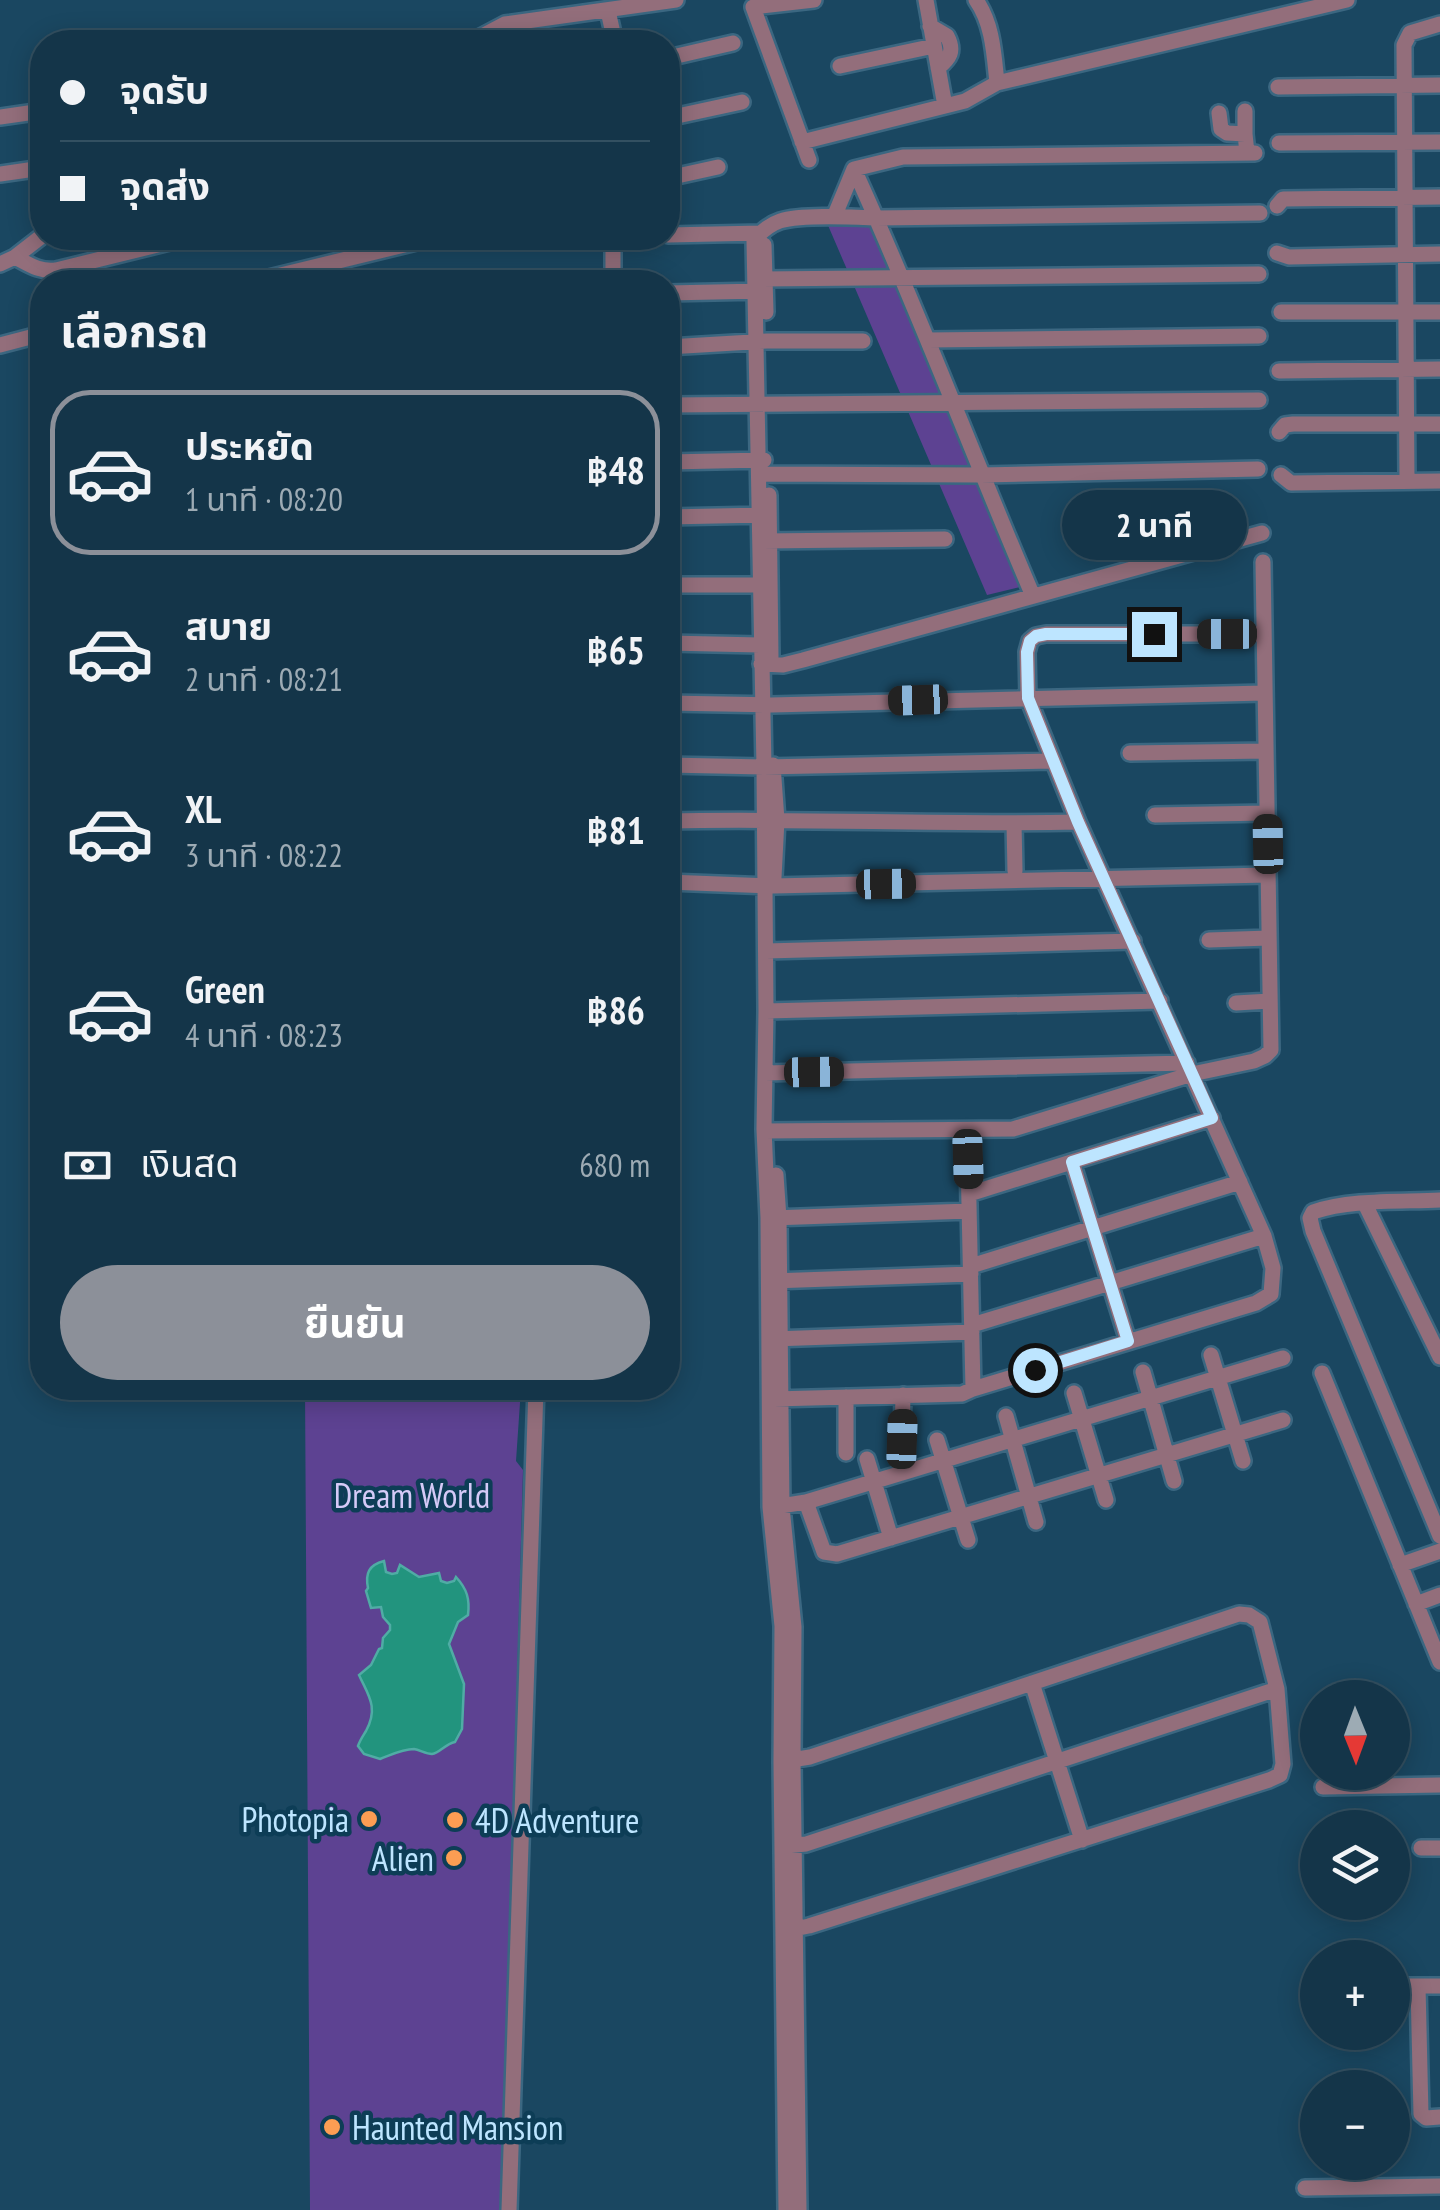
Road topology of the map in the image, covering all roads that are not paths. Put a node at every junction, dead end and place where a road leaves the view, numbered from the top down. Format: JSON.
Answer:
{"nodes":[{"id":1,"x":676,"y":0,"type":"edge"},
{"id":2,"x":814,"y":0,"type":"edge"},
{"id":3,"x":926,"y":0,"type":"edge"},
{"id":4,"x":976,"y":0,"type":"edge"},
{"id":5,"x":1347,"y":0,"type":"edge"},
{"id":6,"x":608,"y":10,"type":"junction"},
{"id":7,"x":1440,"y":24,"type":"edge"},
{"id":8,"x":930,"y":26,"type":"junction"},
{"id":9,"x":491,"y":30,"type":"edge"},
{"id":10,"x":612,"y":30,"type":"edge"},
{"id":11,"x":733,"y":44,"type":"dead end"},
{"id":12,"x":934,"y":46,"type":"junction"},
{"id":13,"x":680,"y":55,"type":"edge"},
{"id":14,"x":840,"y":66,"type":"dead end"},
{"id":15,"x":938,"y":68,"type":"junction"},
{"id":16,"x":997,"y":83,"type":"junction"},
{"id":17,"x":1440,"y":85,"type":"edge"},
{"id":18,"x":1404,"y":86,"type":"junction"},
{"id":19,"x":1278,"y":87,"type":"dead end"},
{"id":20,"x":742,"y":102,"type":"dead end"},
{"id":21,"x":945,"y":106,"type":"junction"},
{"id":22,"x":1245,"y":111,"type":"dead end"},
{"id":23,"x":30,"y":113,"type":"edge"},
{"id":24,"x":1219,"y":113,"type":"dead end"},
{"id":25,"x":680,"y":115,"type":"edge"},
{"id":26,"x":0,"y":118,"type":"edge"},
{"id":27,"x":1245,"y":134,"type":"junction"},
{"id":28,"x":802,"y":142,"type":"junction"},
{"id":29,"x":1440,"y":142,"type":"edge"},
{"id":30,"x":1279,"y":143,"type":"dead end"},
{"id":31,"x":1405,"y":143,"type":"junction"},
{"id":32,"x":809,"y":160,"type":"dead end"},
{"id":33,"x":718,"y":167,"type":"dead end"},
{"id":34,"x":854,"y":168,"type":"junction"},
{"id":35,"x":30,"y":170,"type":"edge"},
{"id":36,"x":0,"y":174,"type":"edge"},
{"id":37,"x":680,"y":175,"type":"edge"},
{"id":38,"x":1406,"y":197,"type":"junction"},
{"id":39,"x":1440,"y":197,"type":"edge"},
{"id":40,"x":1276,"y":206,"type":"dead end"},
{"id":41,"x":1260,"y":213,"type":"dead end"},
{"id":42,"x":834,"y":216,"type":"junction"},
{"id":43,"x":876,"y":218,"type":"junction"},
{"id":44,"x":760,"y":233,"type":"junction"},
{"id":45,"x":680,"y":234,"type":"edge"},
{"id":46,"x":30,"y":245,"type":"edge"},
{"id":47,"x":137,"y":250,"type":"edge"},
{"id":48,"x":353,"y":250,"type":"edge"},
{"id":49,"x":1277,"y":254,"type":"dead end"},
{"id":50,"x":1406,"y":254,"type":"junction"},
{"id":51,"x":1440,"y":254,"type":"edge"},
{"id":52,"x":8,"y":261,"type":"edge"},
{"id":53,"x":40,"y":270,"type":"edge"},
{"id":54,"x":56,"y":270,"type":"edge"},
{"id":55,"x":290,"y":270,"type":"edge"},
{"id":56,"x":1260,"y":274,"type":"dead end"},
{"id":57,"x":901,"y":278,"type":"junction"},
{"id":58,"x":759,"y":285,"type":"junction"},
{"id":59,"x":680,"y":292,"type":"edge"},
{"id":60,"x":1281,"y":312,"type":"dead end"},
{"id":61,"x":1406,"y":312,"type":"junction"},
{"id":62,"x":1440,"y":312,"type":"edge"},
{"id":63,"x":1259,"y":336,"type":"dead end"},
{"id":64,"x":30,"y":337,"type":"edge"},
{"id":65,"x":928,"y":340,"type":"junction"},
{"id":66,"x":863,"y":341,"type":"dead end"},
{"id":67,"x":761,"y":342,"type":"junction"},
{"id":68,"x":0,"y":345,"type":"edge"},
{"id":69,"x":680,"y":346,"type":"edge"},
{"id":70,"x":1440,"y":368,"type":"edge"},
{"id":71,"x":1406,"y":370,"type":"junction"},
{"id":72,"x":1279,"y":371,"type":"dead end"},
{"id":73,"x":1259,"y":400,"type":"dead end"},
{"id":74,"x":762,"y":404,"type":"junction"},
{"id":75,"x":955,"y":404,"type":"junction"},
{"id":76,"x":680,"y":405,"type":"edge"},
{"id":77,"x":1406,"y":424,"type":"junction"},
{"id":78,"x":1440,"y":424,"type":"edge"},
{"id":79,"x":1280,"y":432,"type":"dead end"},
{"id":80,"x":680,"y":463,"type":"edge"},
{"id":81,"x":763,"y":467,"type":"junction"},
{"id":82,"x":1258,"y":469,"type":"dead end"},
{"id":83,"x":981,"y":475,"type":"junction"},
{"id":84,"x":1281,"y":475,"type":"dead end"},
{"id":85,"x":1407,"y":481,"type":"junction"},
{"id":86,"x":1440,"y":481,"type":"edge"},
{"id":87,"x":763,"y":515,"type":"junction"},
{"id":88,"x":680,"y":517,"type":"edge"},
{"id":89,"x":1262,"y":533,"type":"dead end"},
{"id":90,"x":945,"y":540,"type":"dead end"},
{"id":91,"x":764,"y":541,"type":"junction"},
{"id":92,"x":1263,"y":562,"type":"dead end"},
{"id":93,"x":680,"y":585,"type":"edge"},
{"id":94,"x":759,"y":585,"type":"junction"},
{"id":95,"x":1034,"y":596,"type":"junction"},
{"id":96,"x":1263,"y":634,"type":"junction"},
{"id":97,"x":680,"y":643,"type":"edge"},
{"id":98,"x":760,"y":645,"type":"junction"},
{"id":99,"x":766,"y":664,"type":"junction"},
{"id":100,"x":1264,"y":692,"type":"junction"},
{"id":101,"x":1028,"y":698,"type":"junction"},
{"id":102,"x":680,"y":703,"type":"edge"},
{"id":103,"x":766,"y":704,"type":"junction"},
{"id":104,"x":1266,"y":751,"type":"junction"},
{"id":105,"x":1130,"y":753,"type":"dead end"},
{"id":106,"x":1052,"y":761,"type":"junction"},
{"id":107,"x":680,"y":765,"type":"edge"},
{"id":108,"x":768,"y":767,"type":"junction"},
{"id":109,"x":1267,"y":812,"type":"junction"},
{"id":110,"x":1155,"y":814,"type":"dead end"},
{"id":111,"x":771,"y":819,"type":"junction"},
{"id":112,"x":680,"y":820,"type":"edge"},
{"id":113,"x":1078,"y":822,"type":"junction"},
{"id":114,"x":1014,"y":824,"type":"junction"},
{"id":115,"x":1015,"y":871,"type":"dead end"},
{"id":116,"x":1268,"y":875,"type":"junction"},
{"id":117,"x":1106,"y":880,"type":"junction"},
{"id":118,"x":680,"y":882,"type":"edge"},
{"id":119,"x":769,"y":886,"type":"junction"},
{"id":120,"x":1269,"y":938,"type":"junction"},
{"id":121,"x":1209,"y":940,"type":"dead end"},
{"id":122,"x":1133,"y":941,"type":"junction"},
{"id":123,"x":770,"y":951,"type":"junction"},
{"id":124,"x":1160,"y":1002,"type":"junction"},
{"id":125,"x":1270,"y":1002,"type":"junction"},
{"id":126,"x":1236,"y":1003,"type":"dead end"},
{"id":127,"x":770,"y":1011,"type":"junction"},
{"id":128,"x":1190,"y":1068,"type":"junction"},
{"id":129,"x":770,"y":1073,"type":"junction"},
{"id":130,"x":1212,"y":1118,"type":"junction"},
{"id":131,"x":764,"y":1130,"type":"junction"},
{"id":132,"x":968,"y":1159,"type":"dead end"},
{"id":133,"x":1072,"y":1162,"type":"junction"},
{"id":134,"x":1240,"y":1182,"type":"junction"},
{"id":135,"x":969,"y":1194,"type":"junction"},
{"id":136,"x":1440,"y":1200,"type":"edge"},
{"id":137,"x":1365,"y":1204,"type":"junction"},
{"id":138,"x":970,"y":1211,"type":"junction"},
{"id":139,"x":773,"y":1218,"type":"junction"},
{"id":140,"x":1092,"y":1228,"type":"junction"},
{"id":141,"x":1264,"y":1236,"type":"junction"},
{"id":142,"x":971,"y":1270,"type":"junction"},
{"id":143,"x":774,"y":1281,"type":"junction"},
{"id":144,"x":1110,"y":1283,"type":"junction"},
{"id":145,"x":972,"y":1329,"type":"junction"},
{"id":146,"x":774,"y":1339,"type":"junction"},
{"id":147,"x":1128,"y":1341,"type":"junction"},
{"id":148,"x":1212,"y":1355,"type":"dead end"},
{"id":149,"x":1283,"y":1358,"type":"dead end"},
{"id":150,"x":1440,"y":1358,"type":"edge"},
{"id":151,"x":1144,"y":1372,"type":"dead end"},
{"id":152,"x":1322,"y":1373,"type":"dead end"},
{"id":153,"x":1218,"y":1377,"type":"junction"},
{"id":154,"x":973,"y":1388,"type":"junction"},
{"id":155,"x":1074,"y":1393,"type":"dead end"},
{"id":156,"x":904,"y":1396,"type":"junction"},
{"id":157,"x":846,"y":1397,"type":"junction"},
{"id":158,"x":1150,"y":1398,"type":"junction"},
{"id":159,"x":775,"y":1399,"type":"junction"},
{"id":160,"x":536,"y":1400,"type":"edge"},
{"id":161,"x":1006,"y":1416,"type":"dead end"},
{"id":162,"x":1081,"y":1418,"type":"junction"},
{"id":163,"x":1282,"y":1420,"type":"dead end"},
{"id":164,"x":1236,"y":1434,"type":"junction"},
{"id":165,"x":1012,"y":1438,"type":"junction"},
{"id":166,"x":902,"y":1439,"type":"dead end"},
{"id":167,"x":937,"y":1440,"type":"dead end"},
{"id":168,"x":846,"y":1453,"type":"dead end"},
{"id":169,"x":1166,"y":1455,"type":"junction"},
{"id":170,"x":868,"y":1460,"type":"dead end"},
{"id":171,"x":943,"y":1460,"type":"junction"},
{"id":172,"x":1243,"y":1461,"type":"dead end"},
{"id":173,"x":1098,"y":1476,"type":"junction"},
{"id":174,"x":1174,"y":1480,"type":"dead end"},
{"id":175,"x":874,"y":1481,"type":"junction"},
{"id":176,"x":1029,"y":1496,"type":"junction"},
{"id":177,"x":1106,"y":1500,"type":"dead end"},
{"id":178,"x":806,"y":1502,"type":"junction"},
{"id":179,"x":776,"y":1507,"type":"junction"},
{"id":180,"x":961,"y":1517,"type":"junction"},
{"id":181,"x":1036,"y":1522,"type":"dead end"},
{"id":182,"x":1440,"y":1536,"type":"edge"},
{"id":183,"x":891,"y":1538,"type":"junction"},
{"id":184,"x":968,"y":1540,"type":"dead end"},
{"id":185,"x":1440,"y":1551,"type":"edge"},
{"id":186,"x":1400,"y":1565,"type":"junction"},
{"id":187,"x":1440,"y":1595,"type":"edge"},
{"id":188,"x":1416,"y":1604,"type":"junction"},
{"id":189,"x":1440,"y":1662,"type":"edge"},
{"id":190,"x":1032,"y":1683,"type":"junction"},
{"id":191,"x":1277,"y":1688,"type":"junction"},
{"id":192,"x":787,"y":1761,"type":"junction"},
{"id":193,"x":1057,"y":1761,"type":"junction"},
{"id":194,"x":1440,"y":1785,"type":"edge"},
{"id":195,"x":1410,"y":1786,"type":"edge"},
{"id":196,"x":1082,"y":1840,"type":"junction"},
{"id":197,"x":788,"y":1846,"type":"junction"},
{"id":198,"x":1421,"y":1848,"type":"dead end"},
{"id":199,"x":1440,"y":1848,"type":"edge"},
{"id":200,"x":789,"y":1930,"type":"junction"},
{"id":201,"x":1410,"y":1986,"type":"edge"},
{"id":202,"x":1418,"y":1986,"type":"junction"},
{"id":203,"x":1440,"y":1986,"type":"edge"},
{"id":204,"x":790,"y":2005,"type":"junction"},
{"id":205,"x":1440,"y":2117,"type":"edge"},
{"id":206,"x":1440,"y":2186,"type":"edge"},
{"id":207,"x":1305,"y":2188,"type":"dead end"},
{"id":208,"x":509,"y":2210,"type":"edge"},
{"id":209,"x":786,"y":2210,"type":"edge"},
{"id":210,"x":799,"y":2210,"type":"edge"}],
"edges":[{"from":1,"to":6,"type":"street"},
{"from":2,"to":28,"type":"street"},
{"from":3,"to":8,"type":"street"},
{"from":4,"to":16,"type":"street"},
{"from":5,"to":16,"type":"street"},
{"from":6,"to":9,"type":"street"},
{"from":6,"to":10,"type":"street"},
{"from":7,"to":18,"type":"street"},
{"from":8,"to":12,"type":"street"},
{"from":8,"to":15,"type":"street"},
{"from":11,"to":13,"type":"street"},
{"from":12,"to":14,"type":"street"},
{"from":12,"to":15,"type":"street"},
{"from":15,"to":21,"type":"street"},
{"from":16,"to":21,"type":"street"},
{"from":17,"to":18,"type":"street"},
{"from":18,"to":19,"type":"street"},
{"from":18,"to":31,"type":"street"},
{"from":20,"to":25,"type":"street"},
{"from":21,"to":28,"type":"street"},
{"from":22,"to":27,"type":"street"},
{"from":23,"to":26,"type":"street"},
{"from":24,"to":27,"type":"street"},
{"from":27,"to":34,"type":"street"},
{"from":28,"to":32,"type":"street"},
{"from":29,"to":31,"type":"street"},
{"from":30,"to":31,"type":"street"},
{"from":31,"to":38,"type":"street"},
{"from":33,"to":37,"type":"street"},
{"from":34,"to":42,"type":"street"},
{"from":34,"to":43,"type":"street"},
{"from":35,"to":36,"type":"street"},
{"from":38,"to":39,"type":"street"},
{"from":38,"to":40,"type":"street"},
{"from":38,"to":50,"type":"street"},
{"from":41,"to":43,"type":"street"},
{"from":42,"to":43,"type":"street"},
{"from":42,"to":44,"type":"street"},
{"from":43,"to":57,"type":"street"},
{"from":44,"to":45,"type":"street"},
{"from":44,"to":58,"type":"street"},
{"from":46,"to":52,"type":"street"},
{"from":47,"to":54,"type":"street"},
{"from":48,"to":55,"type":"street"},
{"from":49,"to":50,"type":"street"},
{"from":50,"to":51,"type":"street"},
{"from":50,"to":61,"type":"street"},
{"from":52,"to":53,"type":"street"},
{"from":56,"to":57,"type":"street"},
{"from":57,"to":58,"type":"street"},
{"from":57,"to":65,"type":"street"},
{"from":58,"to":59,"type":"street"},
{"from":58,"to":67,"type":"street"},
{"from":60,"to":61,"type":"street"},
{"from":61,"to":62,"type":"street"},
{"from":61,"to":71,"type":"street"},
{"from":63,"to":65,"type":"street"},
{"from":64,"to":68,"type":"street"},
{"from":65,"to":75,"type":"street"},
{"from":66,"to":67,"type":"street"},
{"from":67,"to":69,"type":"street"},
{"from":67,"to":74,"type":"street"},
{"from":70,"to":71,"type":"street"},
{"from":71,"to":72,"type":"street"},
{"from":71,"to":77,"type":"street"},
{"from":73,"to":75,"type":"street"},
{"from":74,"to":75,"type":"street"},
{"from":74,"to":76,"type":"street"},
{"from":74,"to":81,"type":"street"},
{"from":75,"to":83,"type":"street"},
{"from":77,"to":78,"type":"street"},
{"from":77,"to":79,"type":"street"},
{"from":77,"to":85,"type":"street"},
{"from":80,"to":81,"type":"street"},
{"from":81,"to":83,"type":"street"},
{"from":81,"to":87,"type":"street"},
{"from":82,"to":83,"type":"street"},
{"from":83,"to":95,"type":"street"},
{"from":84,"to":85,"type":"street"},
{"from":85,"to":86,"type":"street"},
{"from":87,"to":88,"type":"street"},
{"from":87,"to":91,"type":"street"},
{"from":89,"to":95,"type":"street"},
{"from":90,"to":91,"type":"street"},
{"from":91,"to":94,"type":"street"},
{"from":91,"to":99,"type":"street"},
{"from":92,"to":96,"type":"street"},
{"from":93,"to":94,"type":"street"},
{"from":94,"to":98,"type":"street"},
{"from":95,"to":99,"type":"street"},
{"from":96,"to":100,"type":"street"},
{"from":96,"to":101,"type":"street"},
{"from":97,"to":98,"type":"street"},
{"from":98,"to":99,"type":"street"},
{"from":99,"to":103,"type":"street"},
{"from":100,"to":101,"type":"street"},
{"from":100,"to":104,"type":"street"},
{"from":101,"to":103,"type":"street"},
{"from":101,"to":106,"type":"street"},
{"from":102,"to":103,"type":"street"},
{"from":103,"to":108,"type":"street"},
{"from":104,"to":105,"type":"street"},
{"from":104,"to":109,"type":"street"},
{"from":106,"to":108,"type":"street"},
{"from":106,"to":113,"type":"street"},
{"from":107,"to":108,"type":"street"},
{"from":108,"to":111,"type":"street"},
{"from":109,"to":110,"type":"street"},
{"from":109,"to":116,"type":"street"},
{"from":111,"to":112,"type":"street"},
{"from":111,"to":114,"type":"street"},
{"from":111,"to":119,"type":"street"},
{"from":113,"to":114,"type":"street"},
{"from":113,"to":117,"type":"street"},
{"from":114,"to":115,"type":"street"},
{"from":116,"to":117,"type":"street"},
{"from":116,"to":120,"type":"street"},
{"from":117,"to":119,"type":"street"},
{"from":117,"to":122,"type":"street"},
{"from":118,"to":119,"type":"street"},
{"from":119,"to":123,"type":"street"},
{"from":120,"to":121,"type":"street"},
{"from":120,"to":125,"type":"street"},
{"from":122,"to":123,"type":"street"},
{"from":122,"to":124,"type":"street"},
{"from":123,"to":127,"type":"street"},
{"from":124,"to":127,"type":"street"},
{"from":124,"to":128,"type":"street"},
{"from":125,"to":126,"type":"street"},
{"from":125,"to":128,"type":"street"},
{"from":127,"to":129,"type":"street"},
{"from":128,"to":129,"type":"street"},
{"from":128,"to":130,"type":"street"},
{"from":128,"to":131,"type":"street"},
{"from":129,"to":131,"type":"street"},
{"from":130,"to":133,"type":"street"},
{"from":130,"to":134,"type":"street"},
{"from":131,"to":139,"type":"street"},
{"from":132,"to":135,"type":"street"},
{"from":133,"to":135,"type":"street"},
{"from":133,"to":140,"type":"street"},
{"from":134,"to":140,"type":"street"},
{"from":134,"to":141,"type":"street"},
{"from":135,"to":138,"type":"street"},
{"from":136,"to":137,"type":"street"},
{"from":137,"to":150,"type":"street"},
{"from":137,"to":182,"type":"street"},
{"from":138,"to":139,"type":"street"},
{"from":138,"to":142,"type":"street"},
{"from":139,"to":143,"type":"street"},
{"from":140,"to":142,"type":"street"},
{"from":140,"to":144,"type":"street"},
{"from":141,"to":144,"type":"street"},
{"from":141,"to":147,"type":"street"},
{"from":142,"to":143,"type":"street"},
{"from":142,"to":145,"type":"street"},
{"from":143,"to":146,"type":"street"},
{"from":144,"to":145,"type":"street"},
{"from":144,"to":147,"type":"street"},
{"from":145,"to":146,"type":"street"},
{"from":145,"to":154,"type":"street"},
{"from":146,"to":159,"type":"street"},
{"from":147,"to":154,"type":"street"},
{"from":148,"to":153,"type":"street"},
{"from":149,"to":153,"type":"street"},
{"from":151,"to":158,"type":"street"},
{"from":152,"to":186,"type":"street"},
{"from":153,"to":158,"type":"street"},
{"from":153,"to":164,"type":"street"},
{"from":154,"to":156,"type":"street"},
{"from":155,"to":162,"type":"street"},
{"from":156,"to":157,"type":"street"},
{"from":156,"to":166,"type":"street"},
{"from":157,"to":159,"type":"street"},
{"from":157,"to":168,"type":"street"},
{"from":158,"to":162,"type":"street"},
{"from":158,"to":169,"type":"street"},
{"from":159,"to":179,"type":"street"},
{"from":160,"to":208,"type":"street"},
{"from":161,"to":165,"type":"street"},
{"from":162,"to":165,"type":"street"},
{"from":162,"to":173,"type":"street"},
{"from":163,"to":164,"type":"street"},
{"from":164,"to":169,"type":"street"},
{"from":164,"to":172,"type":"street"},
{"from":165,"to":171,"type":"street"},
{"from":165,"to":176,"type":"street"},
{"from":167,"to":171,"type":"street"},
{"from":169,"to":173,"type":"street"},
{"from":169,"to":174,"type":"street"},
{"from":170,"to":175,"type":"street"},
{"from":171,"to":175,"type":"street"},
{"from":171,"to":180,"type":"street"},
{"from":173,"to":176,"type":"street"},
{"from":173,"to":177,"type":"street"},
{"from":175,"to":178,"type":"street"},
{"from":175,"to":183,"type":"street"},
{"from":176,"to":180,"type":"street"},
{"from":176,"to":181,"type":"street"},
{"from":178,"to":179,"type":"street"},
{"from":178,"to":183,"type":"street"},
{"from":179,"to":192,"type":"street"},
{"from":180,"to":183,"type":"street"},
{"from":180,"to":184,"type":"street"},
{"from":185,"to":186,"type":"street"},
{"from":186,"to":188,"type":"street"},
{"from":187,"to":188,"type":"street"},
{"from":188,"to":189,"type":"street"},
{"from":190,"to":191,"type":"street"},
{"from":190,"to":192,"type":"street"},
{"from":190,"to":193,"type":"street"},
{"from":191,"to":193,"type":"street"},
{"from":191,"to":196,"type":"street"},
{"from":192,"to":197,"type":"street"},
{"from":193,"to":196,"type":"street"},
{"from":193,"to":197,"type":"street"},
{"from":194,"to":195,"type":"street"},
{"from":196,"to":200,"type":"street"},
{"from":197,"to":200,"type":"street"},
{"from":198,"to":199,"type":"street"},
{"from":200,"to":204,"type":"street"},
{"from":201,"to":202,"type":"street"},
{"from":202,"to":203,"type":"street"},
{"from":202,"to":205,"type":"street"},
{"from":204,"to":209,"type":"street"},
{"from":204,"to":210,"type":"street"},
{"from":206,"to":207,"type":"street"}]}
